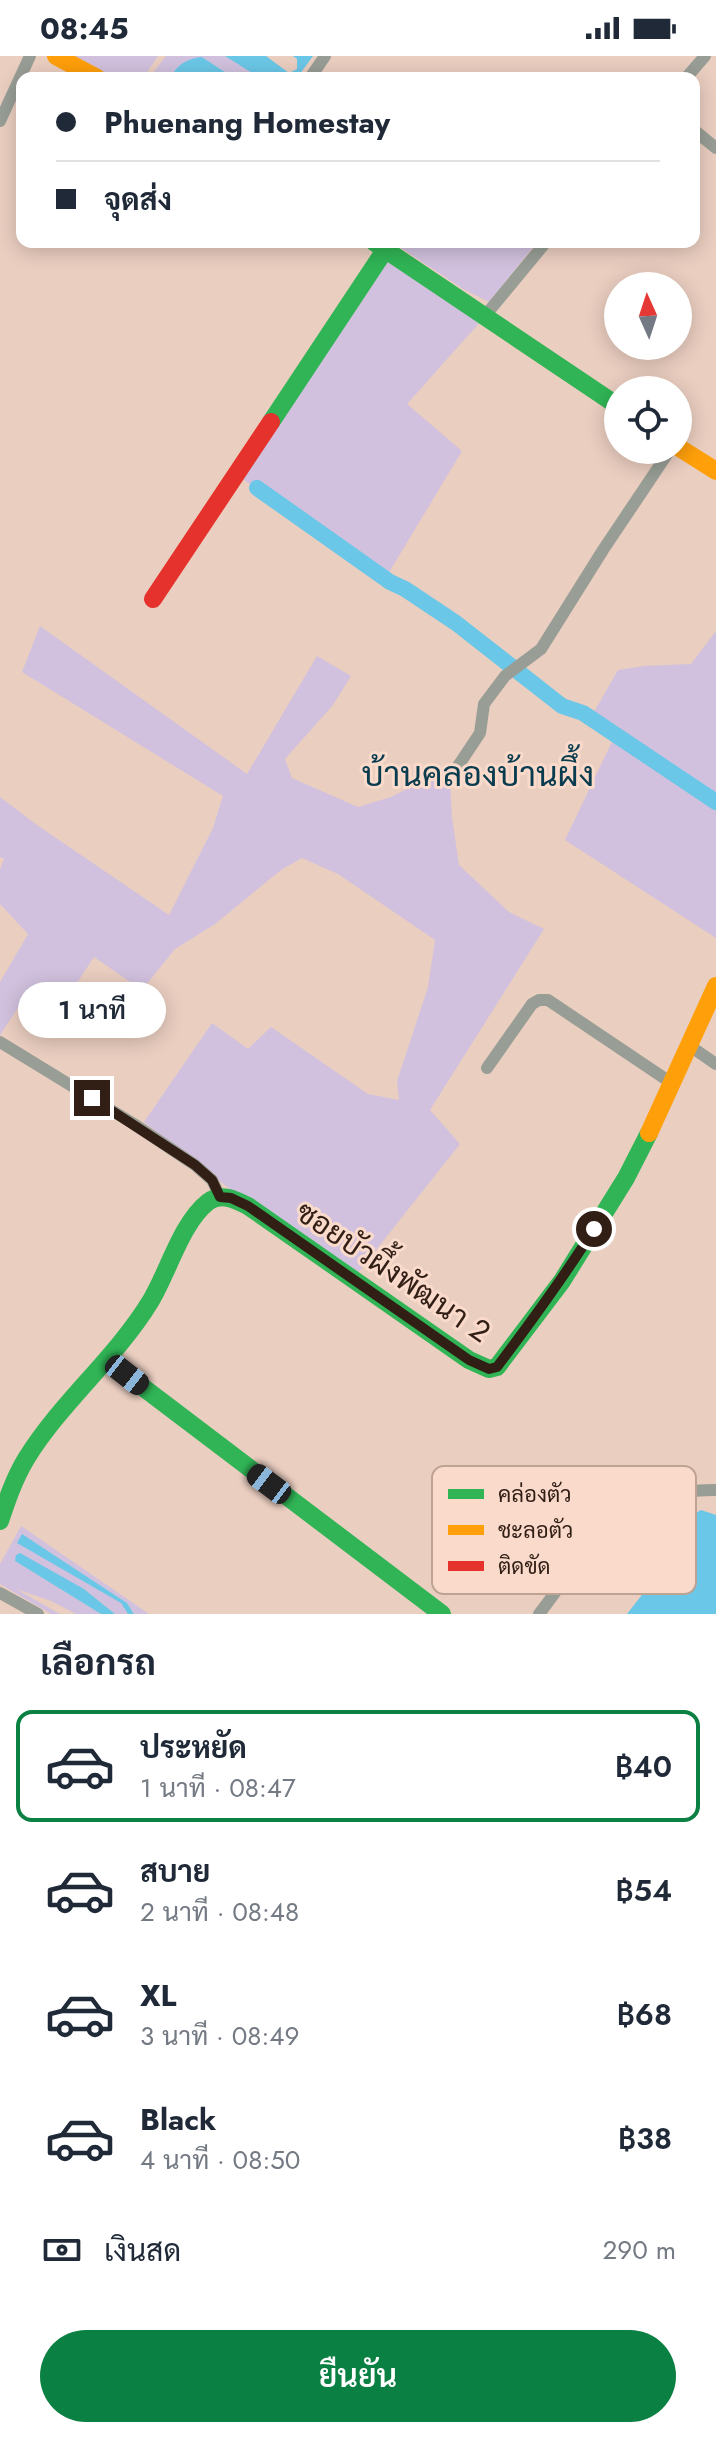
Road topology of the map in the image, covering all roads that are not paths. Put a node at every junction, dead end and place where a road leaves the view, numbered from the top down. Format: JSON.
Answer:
{"nodes":[{"id":1,"x":56,"y":56,"type":"edge"},
{"id":2,"x":705,"y":56,"type":"edge"},
{"id":3,"x":86,"y":72,"type":"edge"},
{"id":4,"x":691,"y":72,"type":"edge"},
{"id":5,"x":16,"y":86,"type":"edge"},
{"id":6,"x":0,"y":121,"type":"edge"},
{"id":7,"x":700,"y":135,"type":"edge"},
{"id":8,"x":716,"y":148,"type":"edge"},
{"id":9,"x":379,"y":248,"type":"edge"},
{"id":10,"x":383,"y":248,"type":"edge"},
{"id":11,"x":541,"y":248,"type":"edge"},
{"id":12,"x":484,"y":317,"type":"junction"},
{"id":13,"x":604,"y":397,"type":"edge"},
{"id":14,"x":692,"y":456,"type":"edge"},
{"id":15,"x":661,"y":464,"type":"edge"},
{"id":16,"x":716,"y":471,"type":"edge"},
{"id":17,"x":153,"y":599,"type":"dead end"},
{"id":18,"x":458,"y":766,"type":"dead end"},
{"id":19,"x":716,"y":986,"type":"edge"},
{"id":20,"x":0,"y":1042,"type":"edge"},
{"id":21,"x":690,"y":1046,"type":"junction"},
{"id":22,"x":716,"y":1064,"type":"edge"},
{"id":23,"x":487,"y":1068,"type":"dead end"},
{"id":24,"x":673,"y":1084,"type":"junction"},
{"id":25,"x":220,"y":1197,"type":"junction"},
{"id":26,"x":107,"y":1360,"type":"junction"},
{"id":27,"x":716,"y":1490,"type":"edge"},
{"id":28,"x":696,"y":1491,"type":"edge"},
{"id":29,"x":0,"y":1521,"type":"edge"},
{"id":30,"x":0,"y":1593,"type":"edge"},
{"id":31,"x":554,"y":1594,"type":"edge"},
{"id":32,"x":38,"y":1614,"type":"edge"},
{"id":33,"x":442,"y":1614,"type":"edge"},
{"id":34,"x":539,"y":1614,"type":"edge"}],
"edges":[{"from":1,"to":3,"type":"street"},
{"from":2,"to":4,"type":"street"},
{"from":5,"to":6,"type":"street"},
{"from":7,"to":8,"type":"street"},
{"from":9,"to":17,"type":"street"},
{"from":10,"to":12,"type":"street"},
{"from":11,"to":12,"type":"street"},
{"from":12,"to":13,"type":"street"},
{"from":14,"to":16,"type":"street"},
{"from":15,"to":18,"type":"street"},
{"from":19,"to":21,"type":"street","name":"ซอยบัวผึ้งพัฒนา 2"},
{"from":20,"to":25,"type":"street"},
{"from":21,"to":22,"type":"street"},
{"from":21,"to":24,"type":"street","name":"ซอยบัวผึ้งพัฒนา 2"},
{"from":23,"to":24,"type":"street"},
{"from":24,"to":25,"type":"street","name":"ซอยบัวผึ้งพัฒนา 2"},
{"from":25,"to":26,"type":"street"},
{"from":26,"to":29,"type":"street"},
{"from":26,"to":33,"type":"street"},
{"from":27,"to":28,"type":"street"},
{"from":30,"to":32,"type":"street"},
{"from":31,"to":34,"type":"street"}]}
